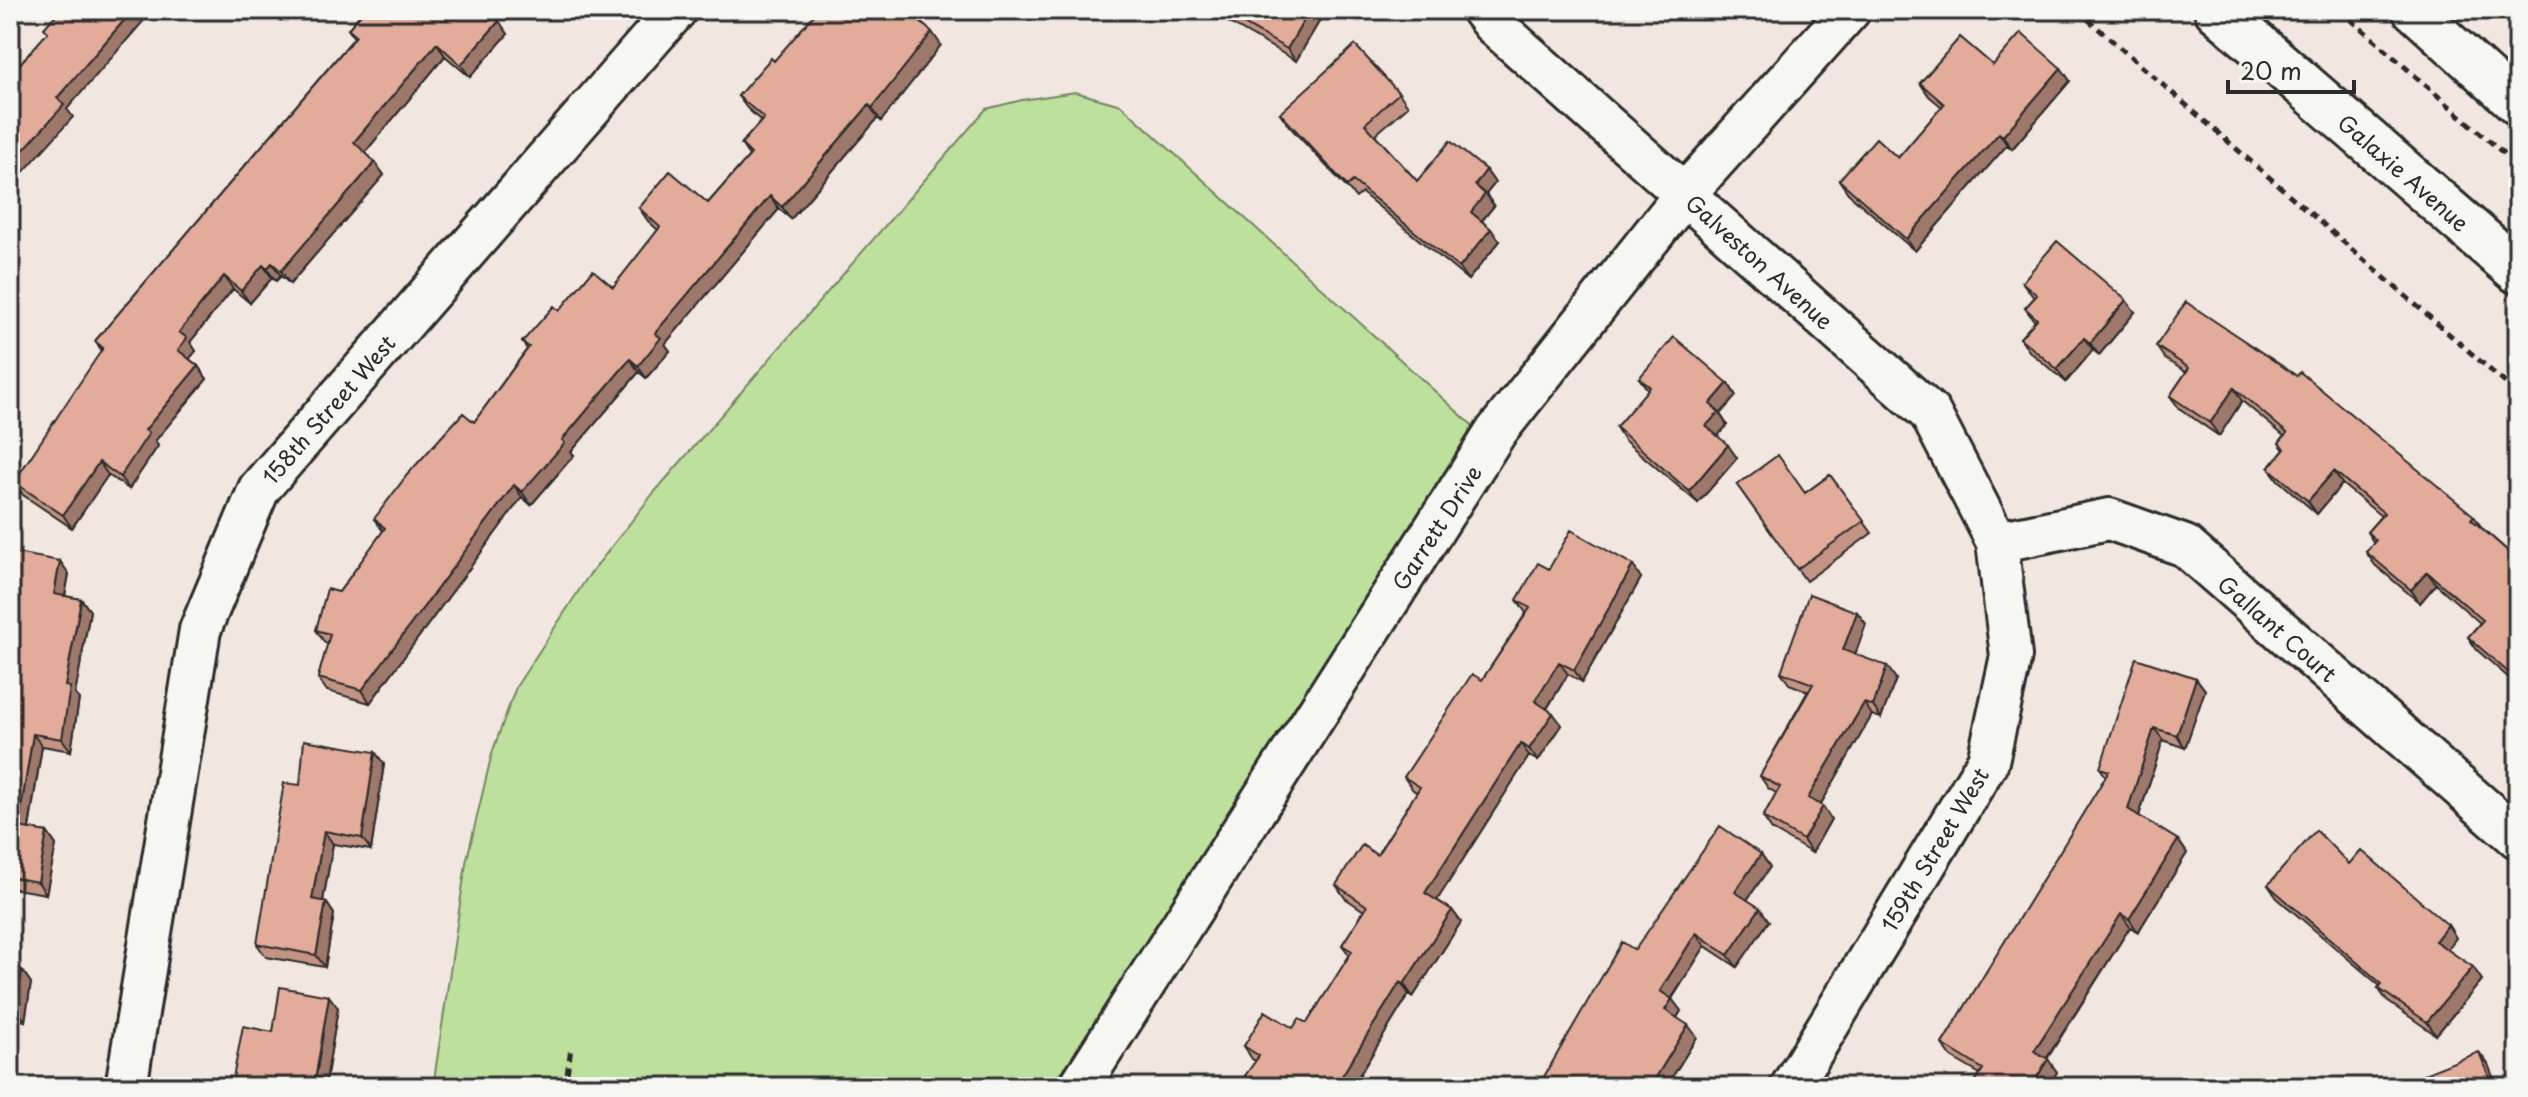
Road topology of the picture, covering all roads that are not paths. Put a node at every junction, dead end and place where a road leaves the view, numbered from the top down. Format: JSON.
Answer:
{"nodes":[{"id":1,"x":676,"y":10,"type":"edge"},
{"id":2,"x":1482,"y":10,"type":"edge"},
{"id":3,"x":1850,"y":10,"type":"edge"},
{"id":4,"x":2217,"y":10,"type":"edge"},
{"id":5,"x":2413,"y":10,"type":"edge"},
{"id":6,"x":2518,"y":105,"type":"edge"},
{"id":7,"x":1685,"y":194,"type":"junction"},
{"id":8,"x":2518,"y":271,"type":"edge"},
{"id":9,"x":1997,"y":542,"type":"junction"},
{"id":10,"x":2518,"y":838,"type":"edge"},
{"id":11,"x":126,"y":1087,"type":"edge"},
{"id":12,"x":1079,"y":1087,"type":"edge"},
{"id":13,"x":1791,"y":1087,"type":"edge"}],
"edges":[{"from":1,"to":11,"type":"street","name":"158th Street West"},
{"from":2,"to":7,"type":"street","name":"Galveston Avenue"},
{"from":3,"to":7,"type":"street","name":"Garrett Drive"},
{"from":4,"to":8,"type":"street","name":"Galaxie Avenue"},
{"from":5,"to":6,"type":"street"},
{"from":7,"to":9,"type":"street","name":"Galveston Avenue"},
{"from":7,"to":12,"type":"street","name":"Garrett Drive"},
{"from":9,"to":10,"type":"street","name":"Gallant Court"},
{"from":9,"to":13,"type":"street","name":"159th Street West"}]}
